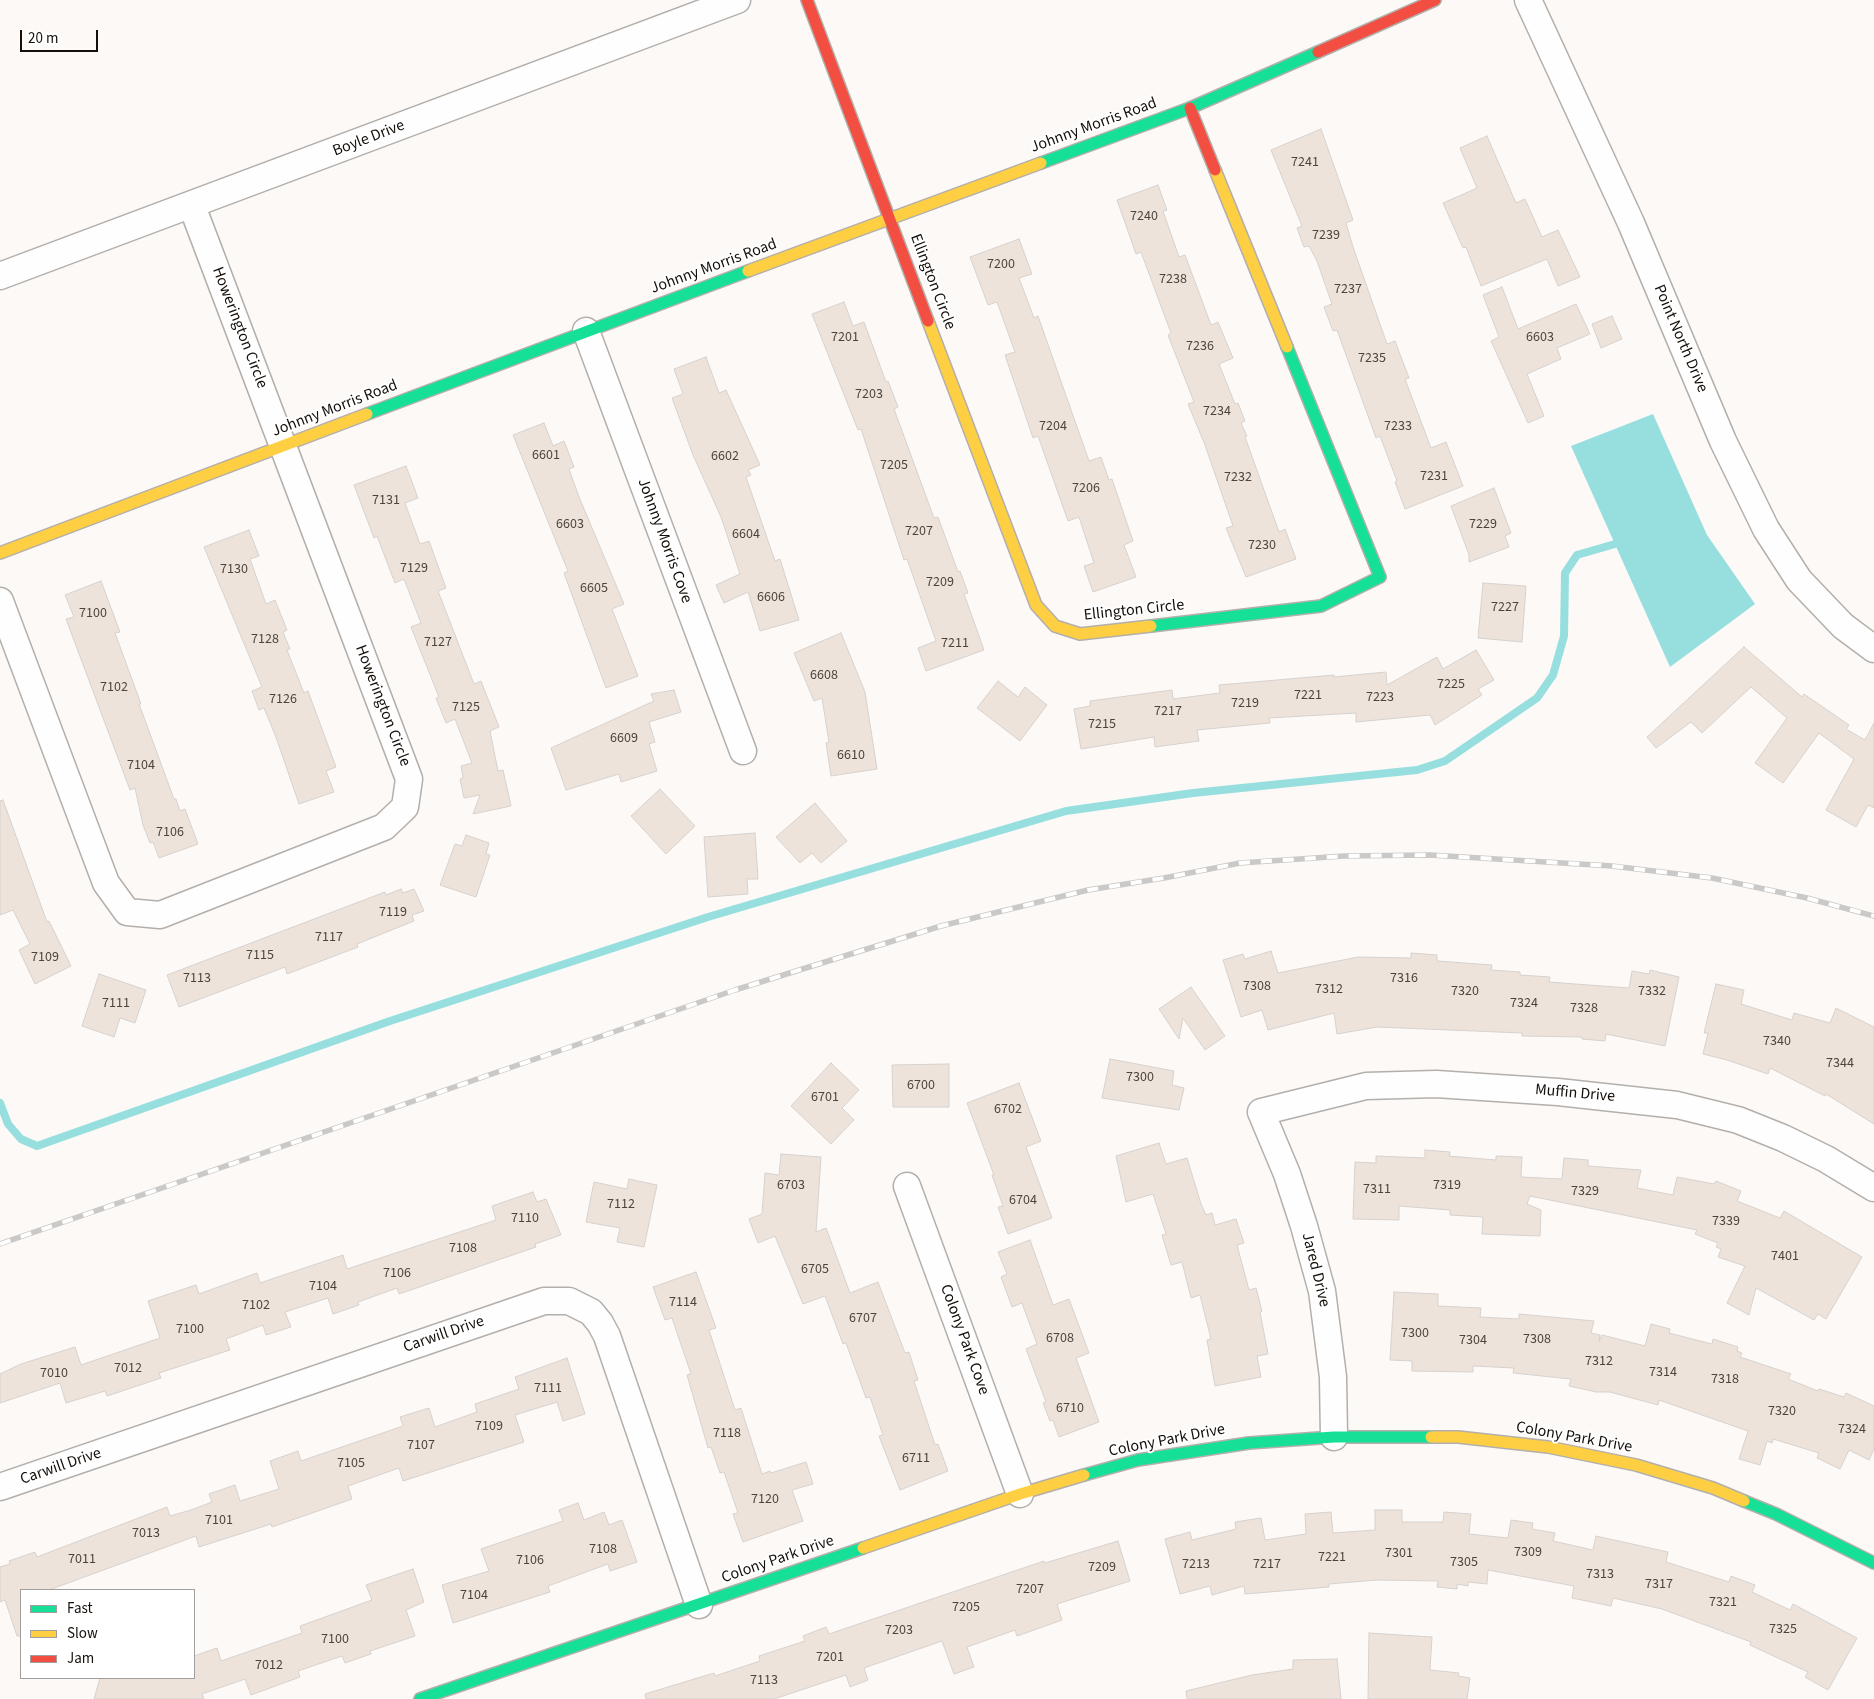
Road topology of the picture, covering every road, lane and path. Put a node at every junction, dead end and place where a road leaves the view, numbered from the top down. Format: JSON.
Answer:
{"nodes":[{"id":1,"x":737,"y":0,"type":"edge"},
{"id":2,"x":807,"y":0,"type":"edge"},
{"id":3,"x":1435,"y":0,"type":"edge"},
{"id":4,"x":1528,"y":0,"type":"edge"},
{"id":5,"x":1190,"y":108,"type":"junction"},
{"id":6,"x":192,"y":206,"type":"junction"},
{"id":7,"x":891,"y":219,"type":"junction"},
{"id":8,"x":0,"y":276,"type":"edge"},
{"id":9,"x":586,"y":331,"type":"junction"},
{"id":10,"x":284,"y":446,"type":"junction"},
{"id":11,"x":0,"y":553,"type":"edge"},
{"id":12,"x":0,"y":601,"type":"edge"},
{"id":13,"x":1874,"y":649,"type":"edge"},
{"id":14,"x":743,"y":751,"type":"dead end"},
{"id":15,"x":1261,"y":1112,"type":"joint"},
{"id":16,"x":908,"y":1186,"type":"dead end"},
{"id":17,"x":1874,"y":1188,"type":"edge"},
{"id":18,"x":1334,"y":1437,"type":"junction"},
{"id":19,"x":0,"y":1487,"type":"edge"},
{"id":20,"x":1020,"y":1494,"type":"junction"},
{"id":21,"x":1874,"y":1564,"type":"edge"},
{"id":22,"x":700,"y":1605,"type":"junction"},
{"id":23,"x":420,"y":1699,"type":"edge"}],
"edges":[{"from":1,"to":6,"type":"street","name":"Boyle Drive"},
{"from":2,"to":7,"type":"street","name":"Ellington Circle"},
{"from":3,"to":5,"type":"street","name":"Johnny Morris Road"},
{"from":4,"to":13,"type":"street","name":"Point North Drive"},
{"from":5,"to":7,"type":"street","name":"Johnny Morris Road"},
{"from":5,"to":7,"type":"street","name":"Ellington Circle"},
{"from":6,"to":8,"type":"street","name":"Boyle Drive"},
{"from":6,"to":10,"type":"street","name":"Howerington Circle"},
{"from":7,"to":9,"type":"street","name":"Johnny Morris Road"},
{"from":9,"to":10,"type":"street","name":"Johnny Morris Road"},
{"from":9,"to":14,"type":"street","name":"Johnny Morris Cove"},
{"from":10,"to":11,"type":"street","name":"Johnny Morris Road"},
{"from":10,"to":12,"type":"street","name":"Howerington Circle"},
{"from":15,"to":17,"type":"street","name":"Muffin Drive"},
{"from":15,"to":18,"type":"street","name":"Jared Drive"},
{"from":16,"to":20,"type":"street","name":"Colony Park Cove"},
{"from":18,"to":20,"type":"street","name":"Colony Park Drive"},
{"from":18,"to":21,"type":"street","name":"Colony Park Drive"},
{"from":19,"to":22,"type":"street","name":"Carwill Drive"},
{"from":20,"to":22,"type":"street","name":"Colony Park Drive"},
{"from":22,"to":23,"type":"street","name":"Colony Park Drive"}]}
